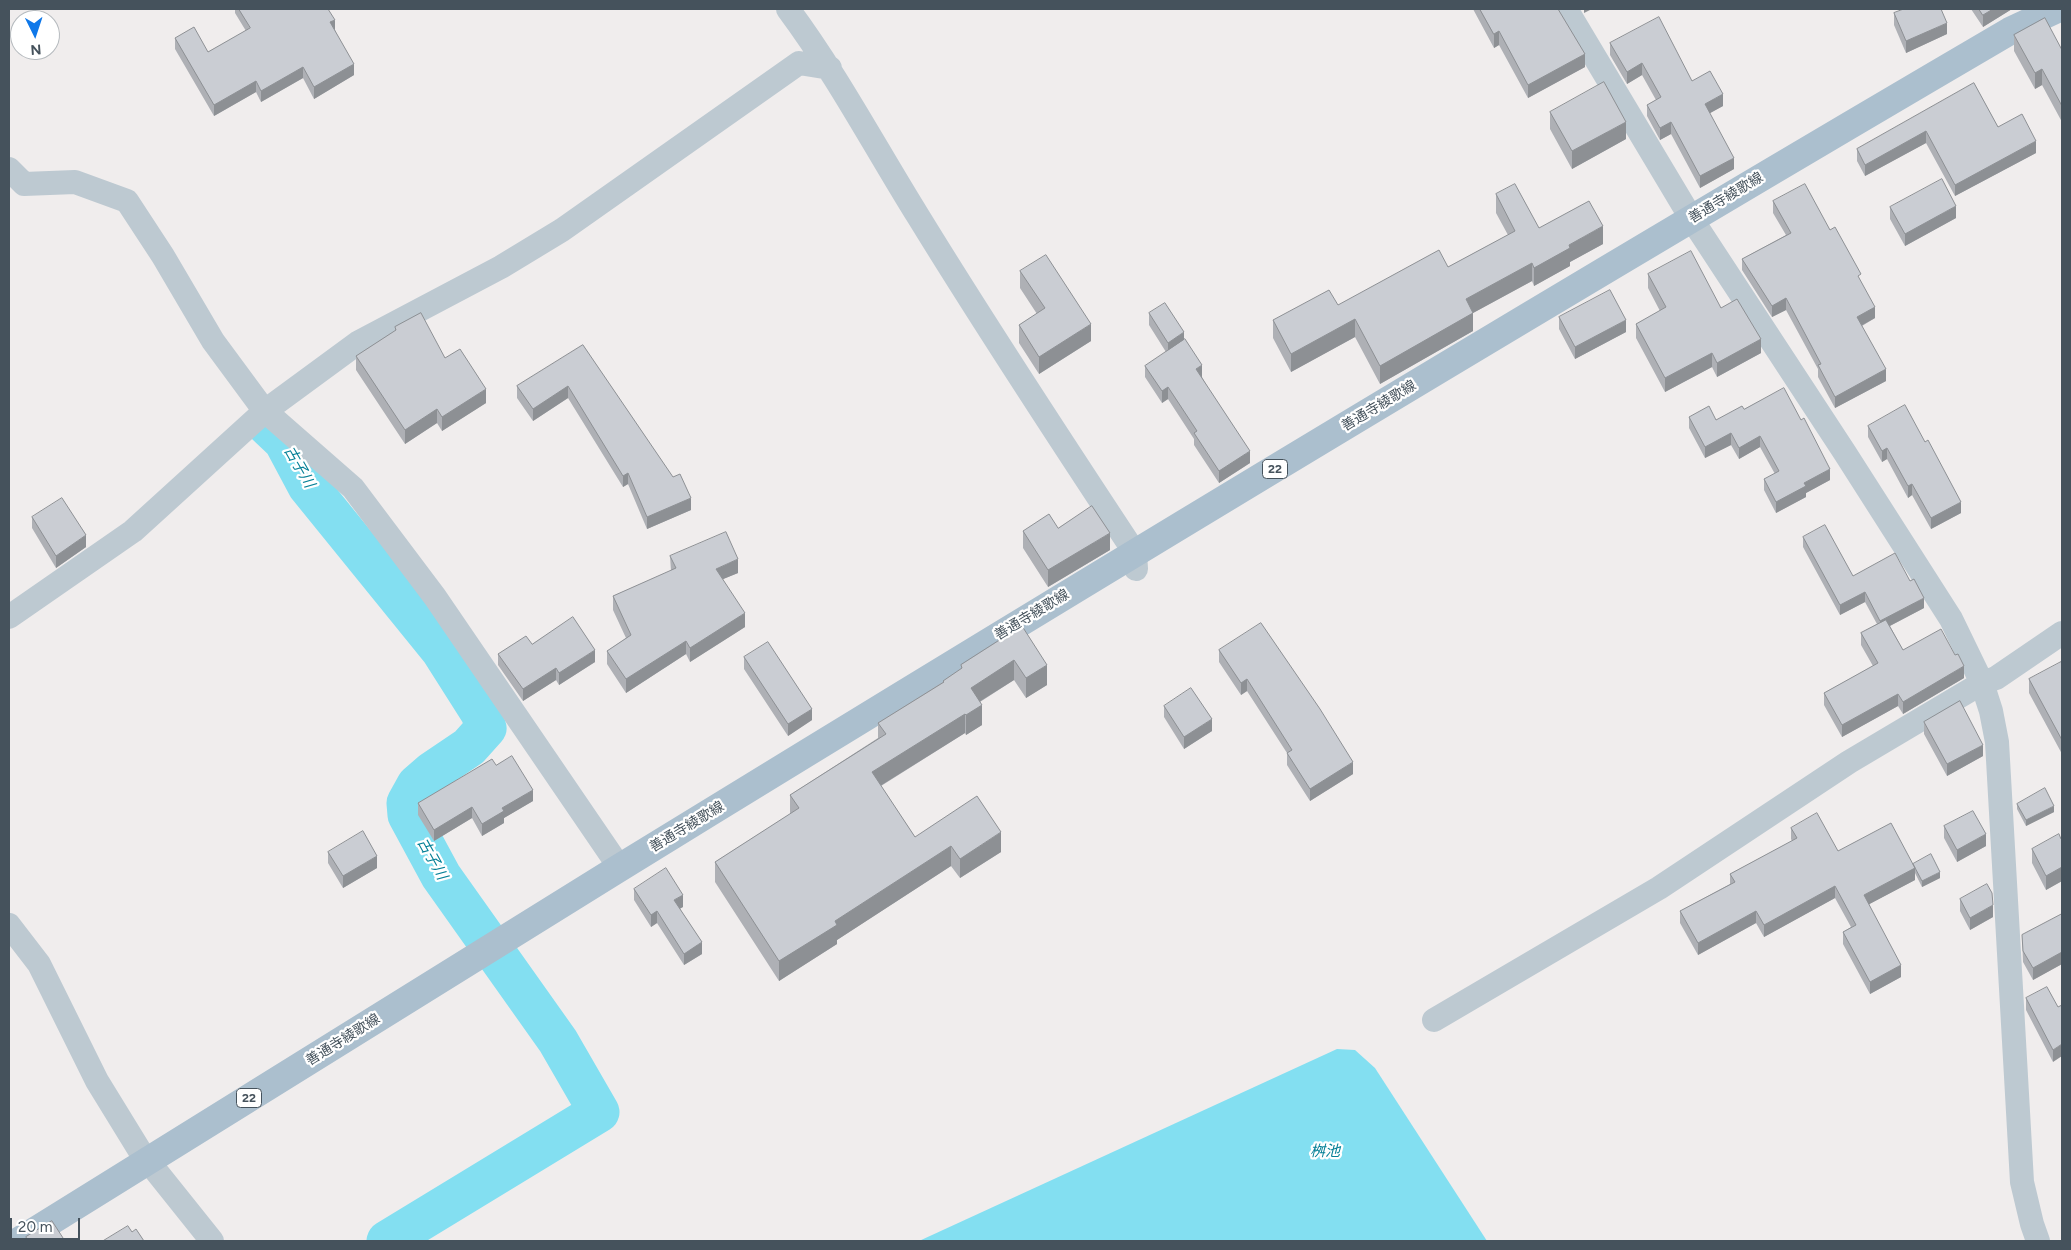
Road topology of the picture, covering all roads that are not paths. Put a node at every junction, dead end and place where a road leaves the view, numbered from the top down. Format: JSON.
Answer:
{"nodes":[{"id":1,"x":788,"y":9,"type":"edge"},
{"id":2,"x":1566,"y":9,"type":"edge"},
{"id":3,"x":2057,"y":9,"type":"edge"},
{"id":4,"x":830,"y":68,"type":"junction"},
{"id":5,"x":9,"y":169,"type":"edge"},
{"id":6,"x":1692,"y":218,"type":"junction"},
{"id":7,"x":265,"y":411,"type":"junction"},
{"id":8,"x":1136,"y":561,"type":"junction"},
{"id":9,"x":9,"y":617,"type":"edge"},
{"id":10,"x":2062,"y":633,"type":"edge"},
{"id":11,"x":1982,"y":683,"type":"junction"},
{"id":12,"x":620,"y":868,"type":"junction"},
{"id":13,"x":9,"y":925,"type":"edge"},
{"id":14,"x":1434,"y":1020,"type":"dead end"},
{"id":15,"x":148,"y":1162,"type":"junction"},
{"id":16,"x":19,"y":1241,"type":"edge"},
{"id":17,"x":212,"y":1241,"type":"edge"},
{"id":18,"x":2038,"y":1241,"type":"edge"}],
"edges":[{"from":1,"to":4,"type":"street"},
{"from":2,"to":6,"type":"street"},
{"from":3,"to":6,"type":"main road","name":"善通寺綾歌線","number":"22"},
{"from":4,"to":7,"type":"street"},
{"from":4,"to":8,"type":"street"},
{"from":5,"to":7,"type":"street"},
{"from":6,"to":8,"type":"main road","name":"善通寺綾歌線","number":"22"},
{"from":6,"to":11,"type":"street"},
{"from":7,"to":9,"type":"street"},
{"from":7,"to":12,"type":"street"},
{"from":8,"to":12,"type":"main road","name":"善通寺綾歌線","number":"22"},
{"from":10,"to":11,"type":"street"},
{"from":11,"to":14,"type":"street"},
{"from":11,"to":18,"type":"street"},
{"from":12,"to":15,"type":"main road","name":"善通寺綾歌線","number":"22"},
{"from":13,"to":15,"type":"street"},
{"from":15,"to":16,"type":"main road","name":"善通寺綾歌線","number":"22"},
{"from":15,"to":17,"type":"street"}]}
